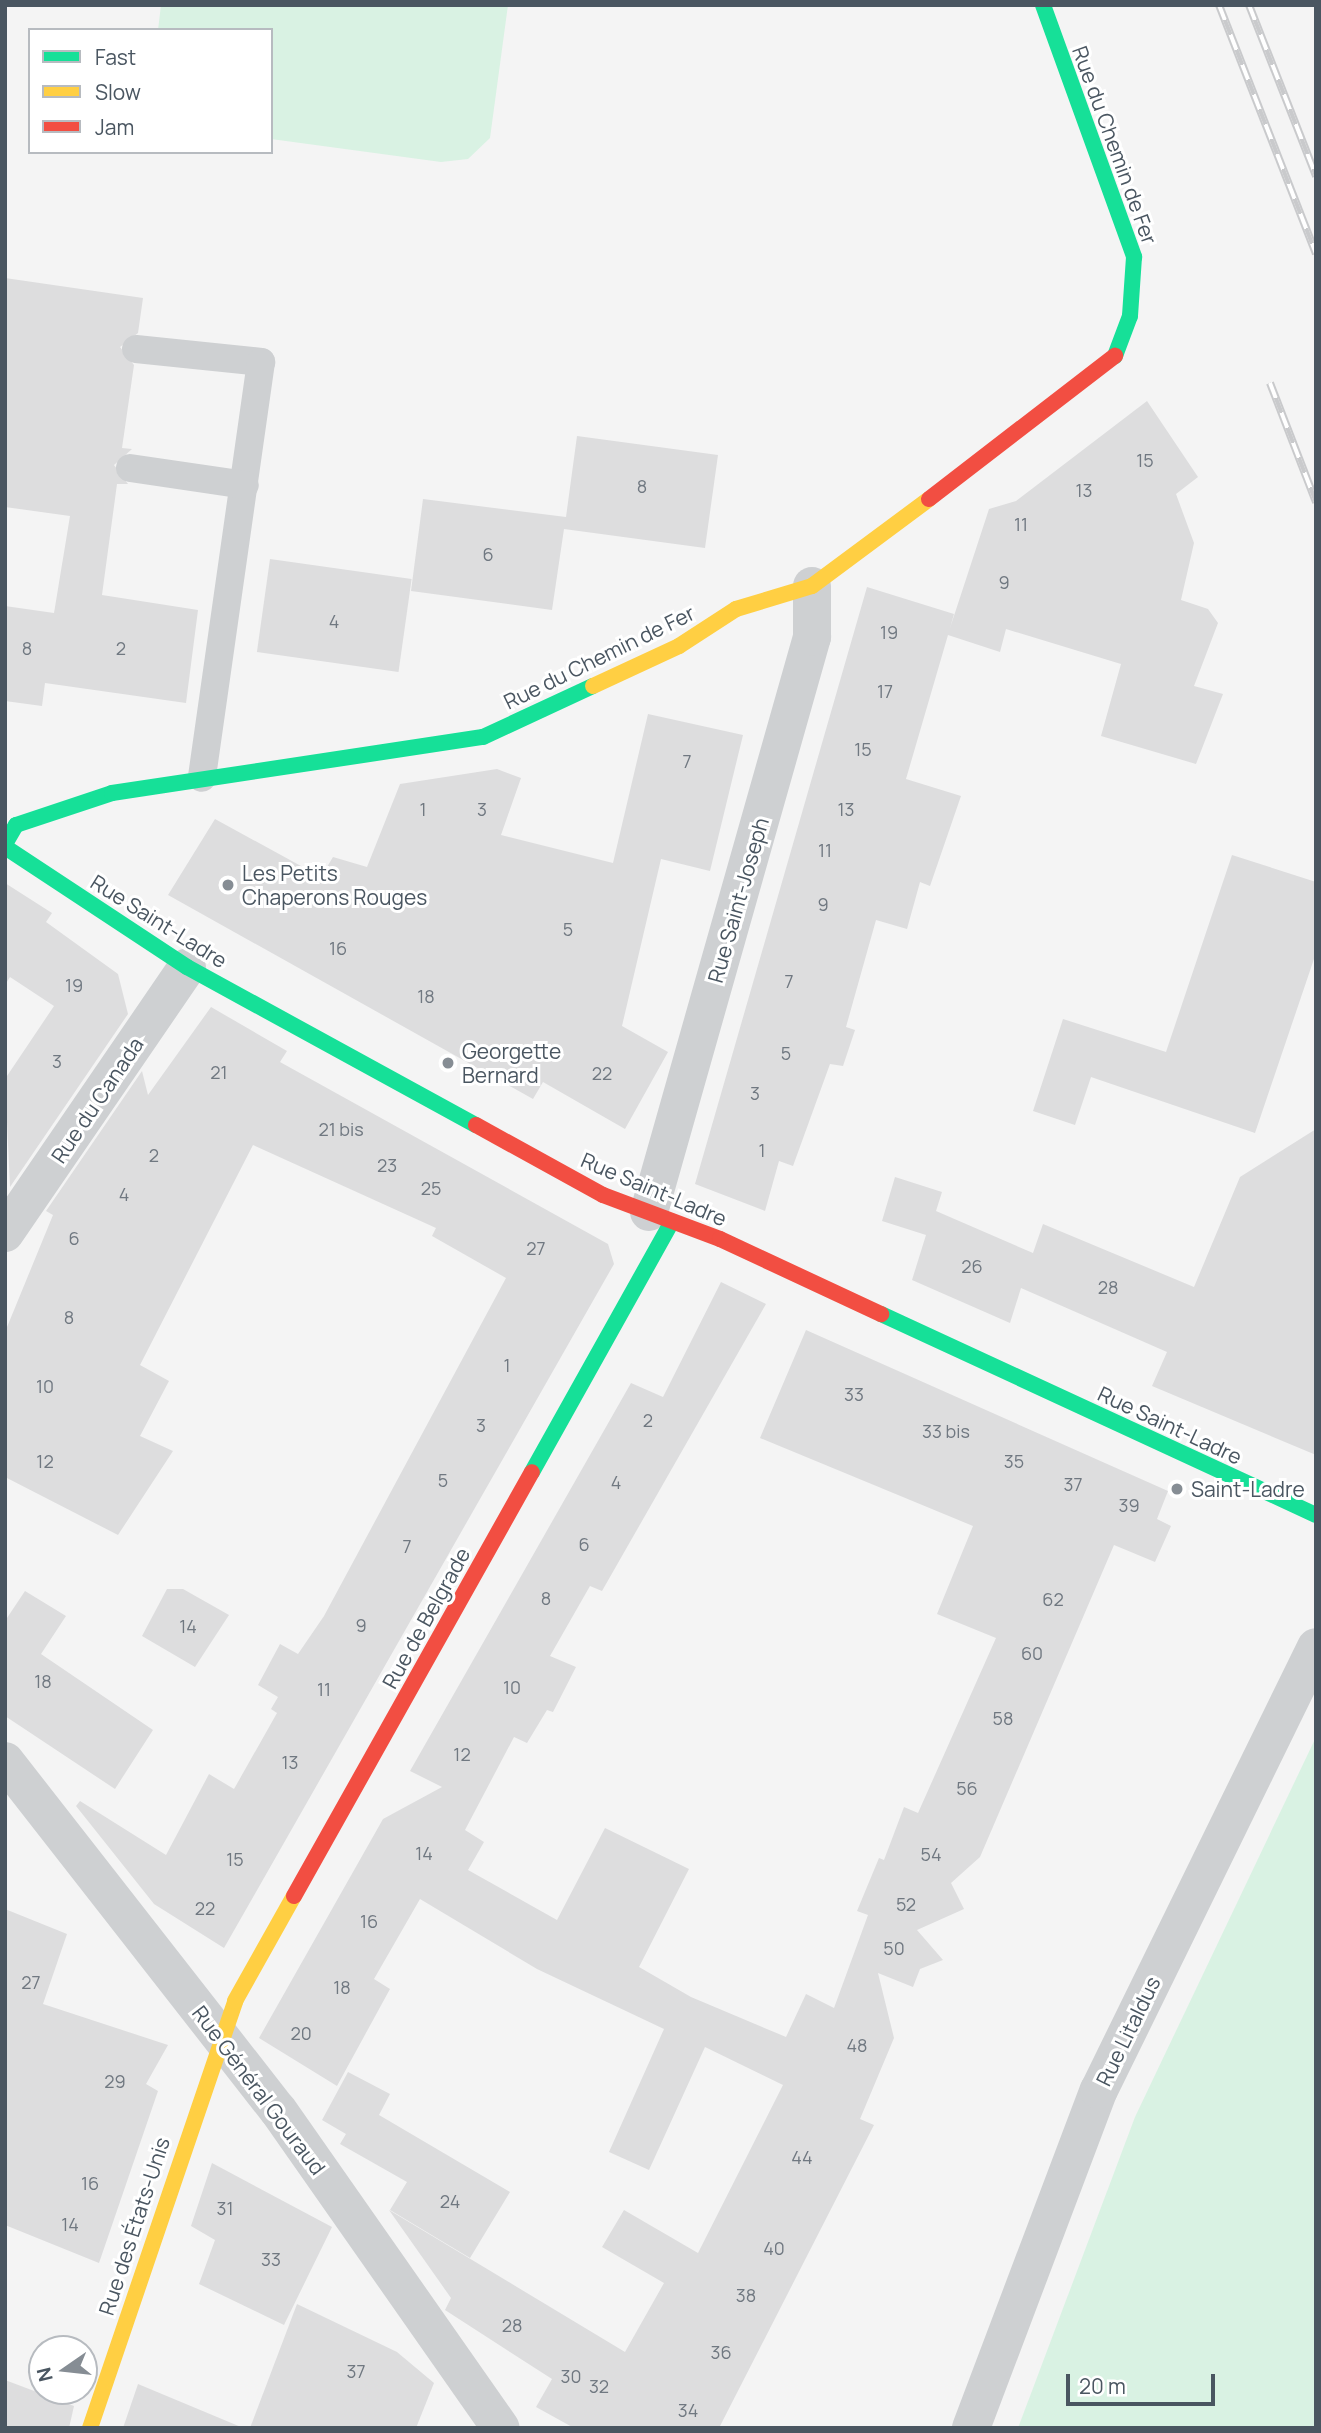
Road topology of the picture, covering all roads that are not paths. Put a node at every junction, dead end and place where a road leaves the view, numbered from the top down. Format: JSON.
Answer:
{"nodes":[{"id":1,"x":1043,"y":5,"type":"edge"},
{"id":2,"x":136,"y":349,"type":"dead end"},
{"id":3,"x":130,"y":468,"type":"dead end"},
{"id":4,"x":245,"y":485,"type":"junction"},
{"id":5,"x":812,"y":586,"type":"junction"},
{"id":6,"x":202,"y":778,"type":"junction"},
{"id":7,"x":5,"y":846,"type":"edge"},
{"id":8,"x":187,"y":967,"type":"junction"},
{"id":9,"x":660,"y":1216,"type":"junction"},
{"id":10,"x":5,"y":1233,"type":"edge"},
{"id":11,"x":1316,"y":1515,"type":"edge"},
{"id":12,"x":1316,"y":1647,"type":"edge"},
{"id":13,"x":5,"y":1761,"type":"edge"},
{"id":14,"x":220,"y":2037,"type":"junction"},
{"id":15,"x":90,"y":2428,"type":"edge"},
{"id":16,"x":501,"y":2428,"type":"edge"},
{"id":17,"x":971,"y":2428,"type":"edge"}],
"edges":[{"from":1,"to":5,"type":"street","name":"Rue du Chemin de Fer"},
{"from":2,"to":4,"type":"lane"},
{"from":3,"to":4,"type":"lane"},
{"from":4,"to":6,"type":"lane"},
{"from":5,"to":6,"type":"street","name":"Rue du Chemin de Fer"},
{"from":5,"to":9,"type":"street","name":"Rue Saint-Joseph"},
{"from":6,"to":7,"type":"street","name":"Rue du Chemin de Fer"},
{"from":7,"to":8,"type":"street","name":"Rue Saint-Ladre"},
{"from":8,"to":9,"type":"street","name":"Rue Saint-Ladre"},
{"from":8,"to":10,"type":"street","name":"Rue du Canada"},
{"from":9,"to":11,"type":"street","name":"Rue Saint-Ladre"},
{"from":9,"to":14,"type":"street","name":"Rue de Belgrade"},
{"from":12,"to":17,"type":"street","name":"Rue Litaldus"},
{"from":13,"to":14,"type":"street","name":"Rue Général Gouraud"},
{"from":14,"to":15,"type":"street","name":"Rue des États-Unis"},
{"from":14,"to":16,"type":"street","name":"Rue Général Gouraud"}]}
